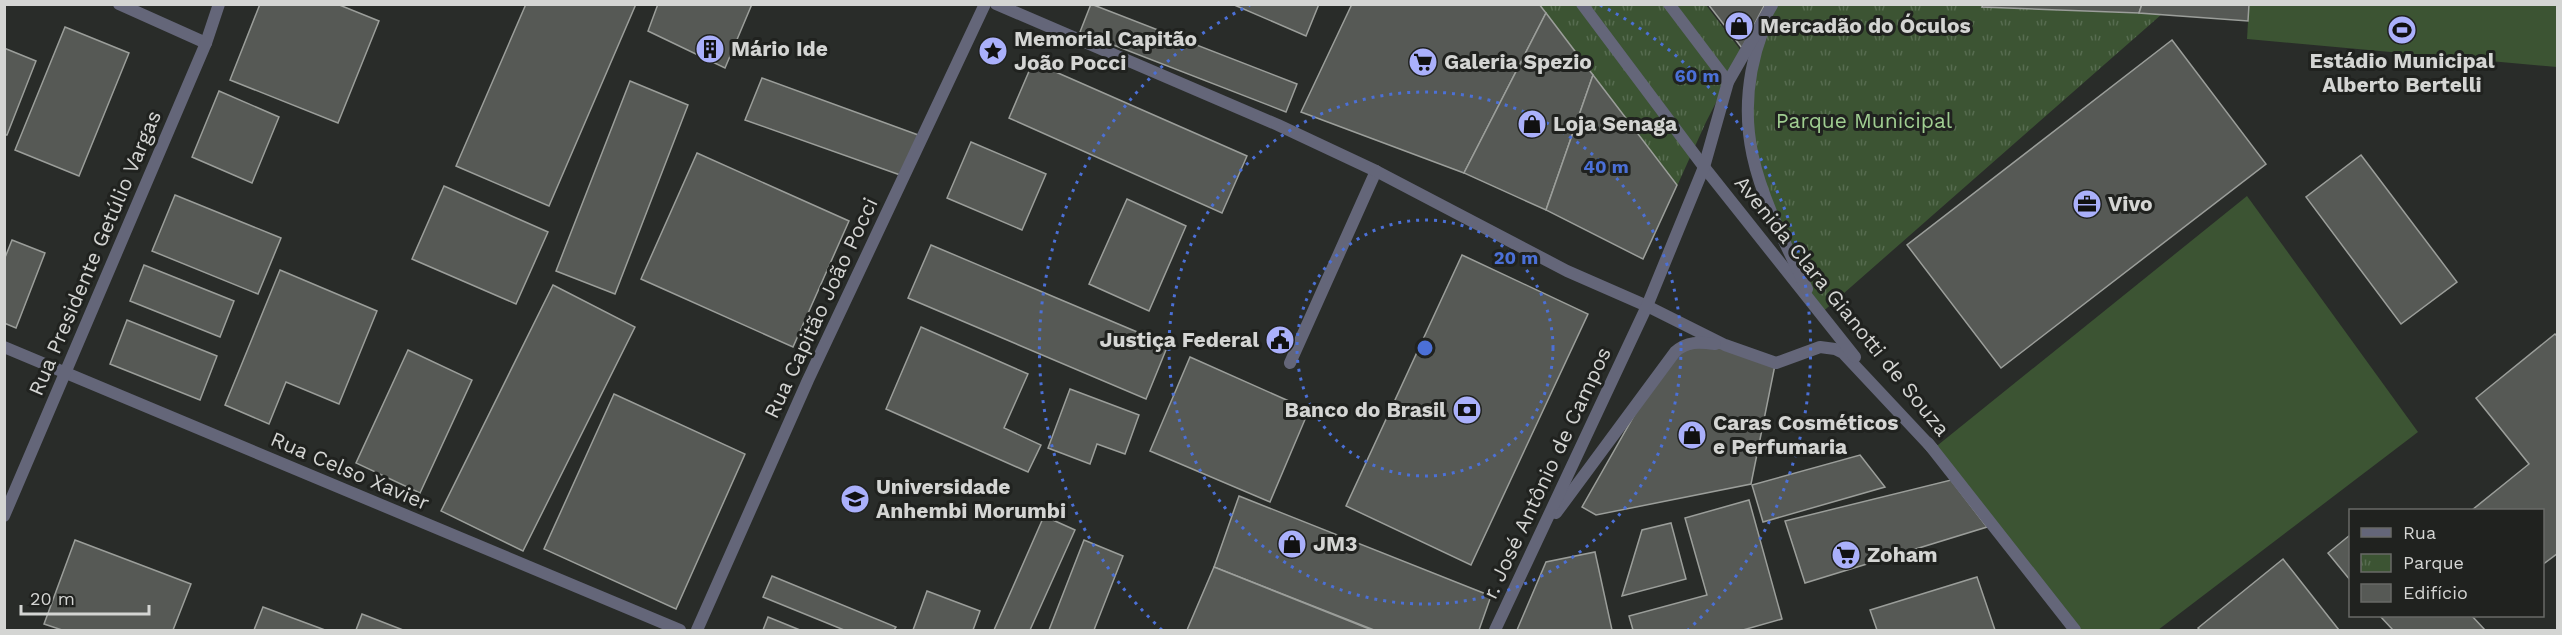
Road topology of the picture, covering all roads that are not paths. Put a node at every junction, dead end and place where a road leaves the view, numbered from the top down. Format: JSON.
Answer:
{"nodes":[{"id":1,"x":120,"y":4,"type":"edge"},
{"id":2,"x":219,"y":4,"type":"edge"},
{"id":3,"x":985,"y":4,"type":"edge"},
{"id":4,"x":996,"y":4,"type":"edge"},
{"id":5,"x":1582,"y":4,"type":"edge"},
{"id":6,"x":1669,"y":4,"type":"edge"},
{"id":7,"x":1772,"y":5,"type":"edge"},
{"id":8,"x":206,"y":43,"type":"junction"},
{"id":9,"x":1728,"y":82,"type":"junction"},
{"id":10,"x":1704,"y":167,"type":"junction"},
{"id":11,"x":1376,"y":171,"type":"junction"},
{"id":12,"x":1647,"y":306,"type":"junction"},
{"id":13,"x":1819,"y":315,"type":"junction"},
{"id":14,"x":1725,"y":345,"type":"junction"},
{"id":15,"x":4,"y":347,"type":"edge"},
{"id":16,"x":1290,"y":363,"type":"dead end"},
{"id":17,"x":64,"y":372,"type":"junction"},
{"id":18,"x":1933,"y":449,"type":"junction"},
{"id":19,"x":4,"y":516,"type":"edge"},
{"id":20,"x":1539,"y":536,"type":"junction"},
{"id":21,"x":680,"y":630,"type":"edge"},
{"id":22,"x":697,"y":630,"type":"edge"},
{"id":23,"x":1496,"y":630,"type":"edge"},
{"id":24,"x":2075,"y":630,"type":"edge"}],
"edges":[{"from":1,"to":8,"type":"street"},
{"from":2,"to":8,"type":"street","name":"Rua Presidente Getúlio Vargas"},
{"from":3,"to":22,"type":"street","name":"Rua Capitão João Pocci"},
{"from":4,"to":11,"type":"street"},
{"from":5,"to":10,"type":"street","name":"Avenida Clara Gianotti de Souza"},
{"from":6,"to":9,"type":"street"},
{"from":7,"to":9,"type":"street","name":"r. José Antônio de Campos"},
{"from":7,"to":13,"type":"street"},
{"from":8,"to":17,"type":"street","name":"Rua Presidente Getúlio Vargas"},
{"from":9,"to":10,"type":"street","name":"r. José Antônio de Campos"},
{"from":10,"to":12,"type":"street","name":"r. José Antônio de Campos"},
{"from":10,"to":13,"type":"street","name":"Avenida Clara Gianotti de Souza"},
{"from":11,"to":12,"type":"street"},
{"from":11,"to":16,"type":"street"},
{"from":12,"to":14,"type":"street"},
{"from":12,"to":20,"type":"street","name":"r. José Antônio de Campos"},
{"from":13,"to":18,"type":"street","name":"Avenida Clara Gianotti de Souza"},
{"from":14,"to":18,"type":"street"},
{"from":14,"to":20,"type":"street"},
{"from":15,"to":17,"type":"street","name":"Rua Celso Xavier"},
{"from":17,"to":19,"type":"street","name":"Rua Presidente Getúlio Vargas"},
{"from":17,"to":21,"type":"street","name":"Rua Celso Xavier"},
{"from":18,"to":24,"type":"street","name":"Avenida Clara Gianotti de Souza"},
{"from":20,"to":23,"type":"street","name":"r. José Antônio de Campos"}]}
